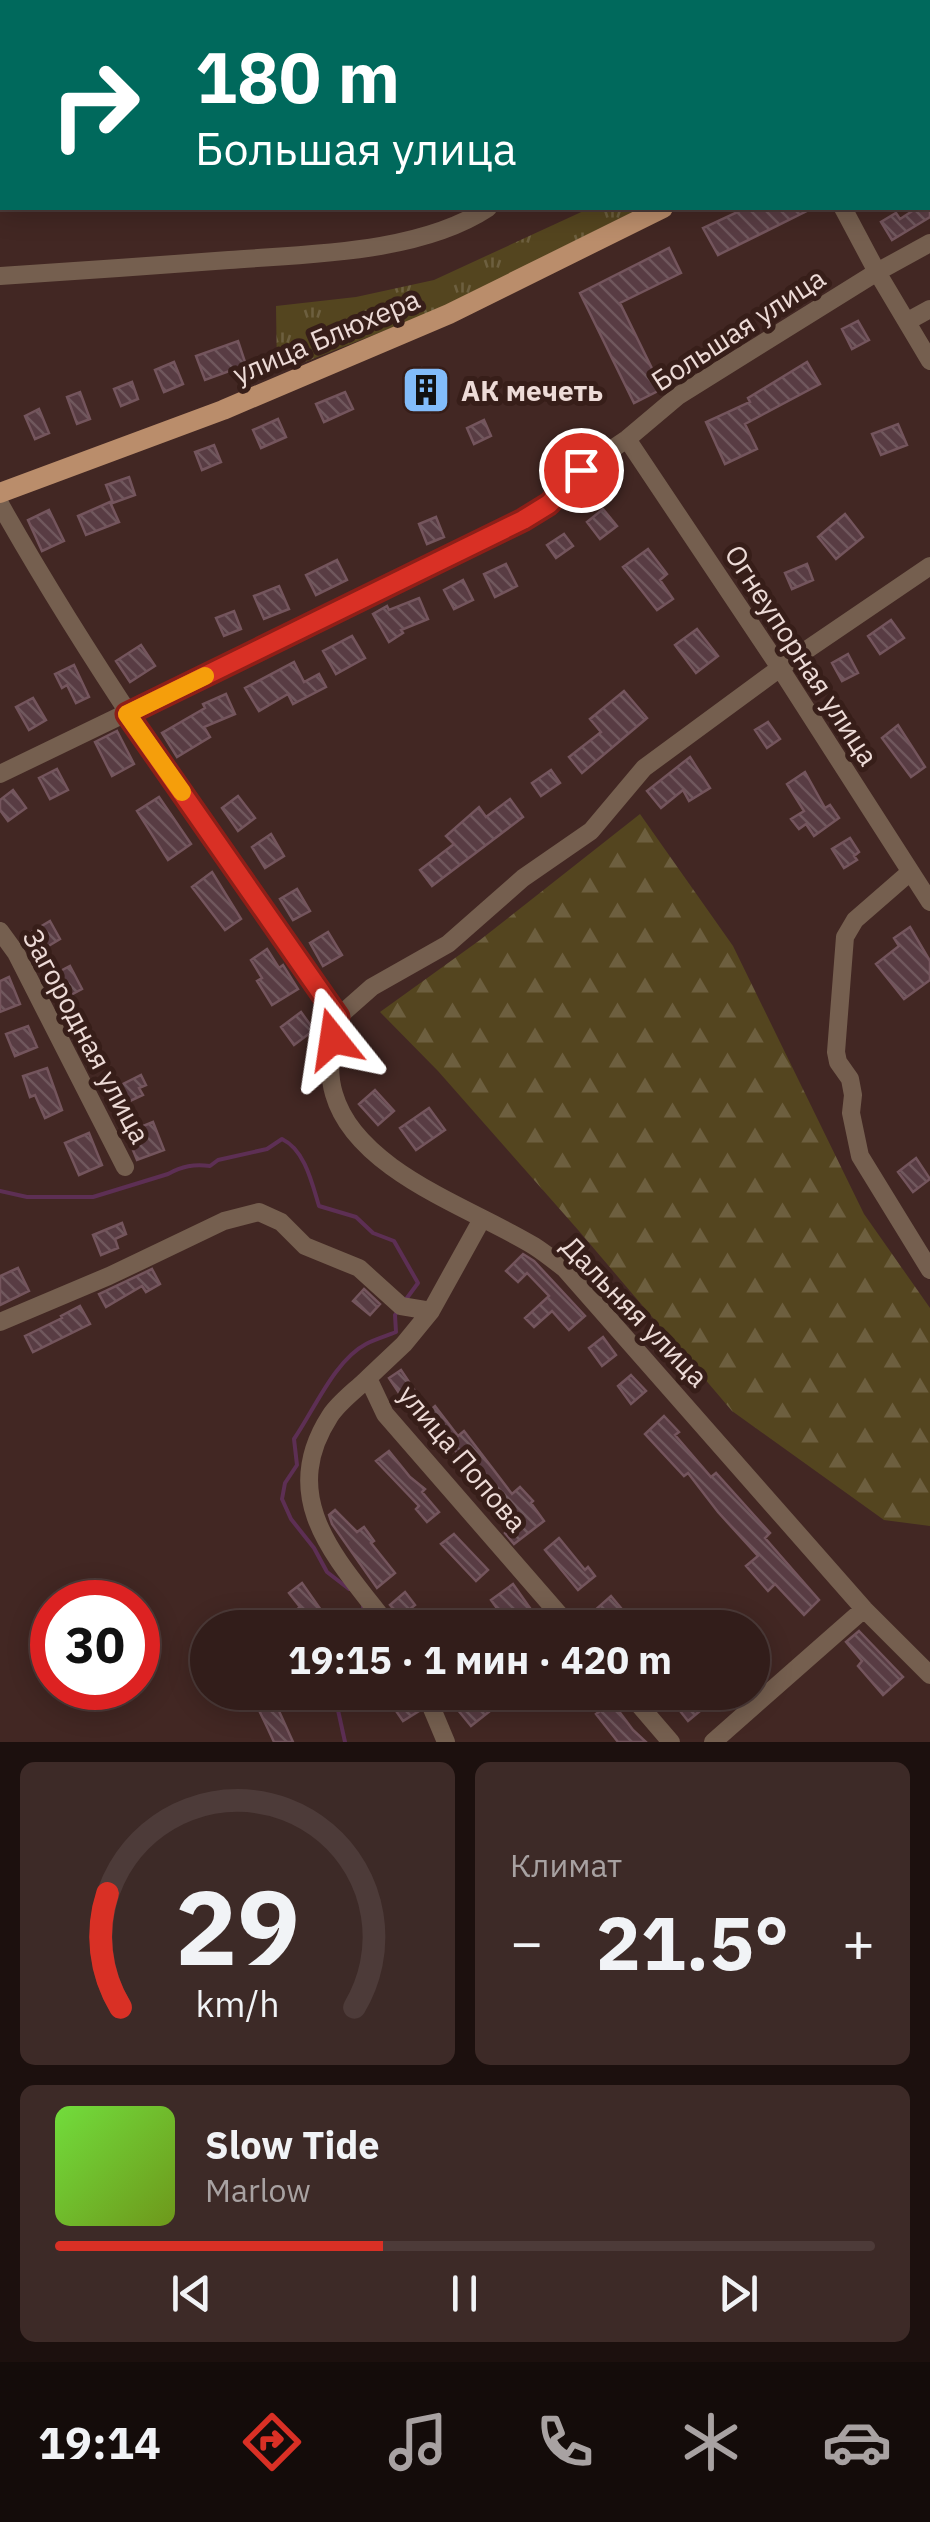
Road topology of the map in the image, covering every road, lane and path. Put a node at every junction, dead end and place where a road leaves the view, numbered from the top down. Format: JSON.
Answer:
{"nodes":[{"id":1,"x":484,"y":210,"type":"edge"},
{"id":2,"x":659,"y":210,"type":"edge"},
{"id":3,"x":844,"y":210,"type":"edge"},
{"id":4,"x":930,"y":243,"type":"edge"},
{"id":5,"x":876,"y":272,"type":"junction"},
{"id":6,"x":0,"y":276,"type":"edge"},
{"id":7,"x":930,"y":309,"type":"edge"},
{"id":8,"x":908,"y":321,"type":"junction"},
{"id":9,"x":930,"y":360,"type":"edge"},
{"id":10,"x":627,"y":439,"type":"junction"},
{"id":11,"x":0,"y":493,"type":"edge"},
{"id":12,"x":0,"y":504,"type":"edge"},
{"id":13,"x":930,"y":566,"type":"edge"},
{"id":14,"x":780,"y":668,"type":"junction"},
{"id":15,"x":127,"y":714,"type":"junction"},
{"id":16,"x":0,"y":774,"type":"edge"},
{"id":17,"x":910,"y":873,"type":"junction"},
{"id":18,"x":930,"y":902,"type":"edge"},
{"id":19,"x":0,"y":930,"type":"edge"},
{"id":20,"x":338,"y":1017,"type":"junction"},
{"id":21,"x":124,"y":1167,"type":"dead end"},
{"id":22,"x":482,"y":1219,"type":"junction"},
{"id":23,"x":930,"y":1270,"type":"edge"},
{"id":24,"x":431,"y":1310,"type":"junction"},
{"id":25,"x":0,"y":1322,"type":"edge"},
{"id":26,"x":368,"y":1378,"type":"junction"},
{"id":27,"x":864,"y":1609,"type":"junction"},
{"id":28,"x":377,"y":1610,"type":"edge"},
{"id":29,"x":555,"y":1610,"type":"edge"},
{"id":30,"x":930,"y":1676,"type":"edge"},
{"id":31,"x":433,"y":1710,"type":"edge"},
{"id":32,"x":643,"y":1710,"type":"edge"},
{"id":33,"x":446,"y":1742,"type":"edge"},
{"id":34,"x":671,"y":1742,"type":"edge"},
{"id":35,"x":713,"y":1742,"type":"edge"}],
"edges":[{"from":1,"to":6,"type":"street"},
{"from":2,"to":11,"type":"main road","name":"улица Блюхера"},
{"from":3,"to":5,"type":"street"},
{"from":4,"to":5,"type":"street","name":"Большая улица"},
{"from":5,"to":8,"type":"street"},
{"from":5,"to":10,"type":"street","name":"Большая улица"},
{"from":7,"to":8,"type":"street"},
{"from":8,"to":9,"type":"street"},
{"from":10,"to":14,"type":"street","name":"Огнеупорная улица"},
{"from":10,"to":15,"type":"street","name":"Большая улица"},
{"from":12,"to":15,"type":"street"},
{"from":13,"to":14,"type":"street"},
{"from":14,"to":17,"type":"street","name":"Огнеупорная улица"},
{"from":14,"to":20,"type":"street"},
{"from":15,"to":16,"type":"street","name":"Большая улица"},
{"from":15,"to":20,"type":"street"},
{"from":17,"to":18,"type":"street","name":"Огнеупорная улица"},
{"from":17,"to":23,"type":"street"},
{"from":19,"to":21,"type":"street","name":"Загородная улица"},
{"from":20,"to":22,"type":"street","name":"Дальняя улица"},
{"from":22,"to":24,"type":"street","name":"улица Попова"},
{"from":22,"to":27,"type":"street","name":"Дальняя улица"},
{"from":24,"to":25,"type":"street"},
{"from":24,"to":26,"type":"street","name":"улица Попова"},
{"from":26,"to":28,"type":"street"},
{"from":26,"to":29,"type":"street","name":"улица Попова"},
{"from":27,"to":30,"type":"street","name":"Дальняя улица"},
{"from":27,"to":35,"type":"street"},
{"from":31,"to":33,"type":"street"},
{"from":32,"to":34,"type":"street"}]}
